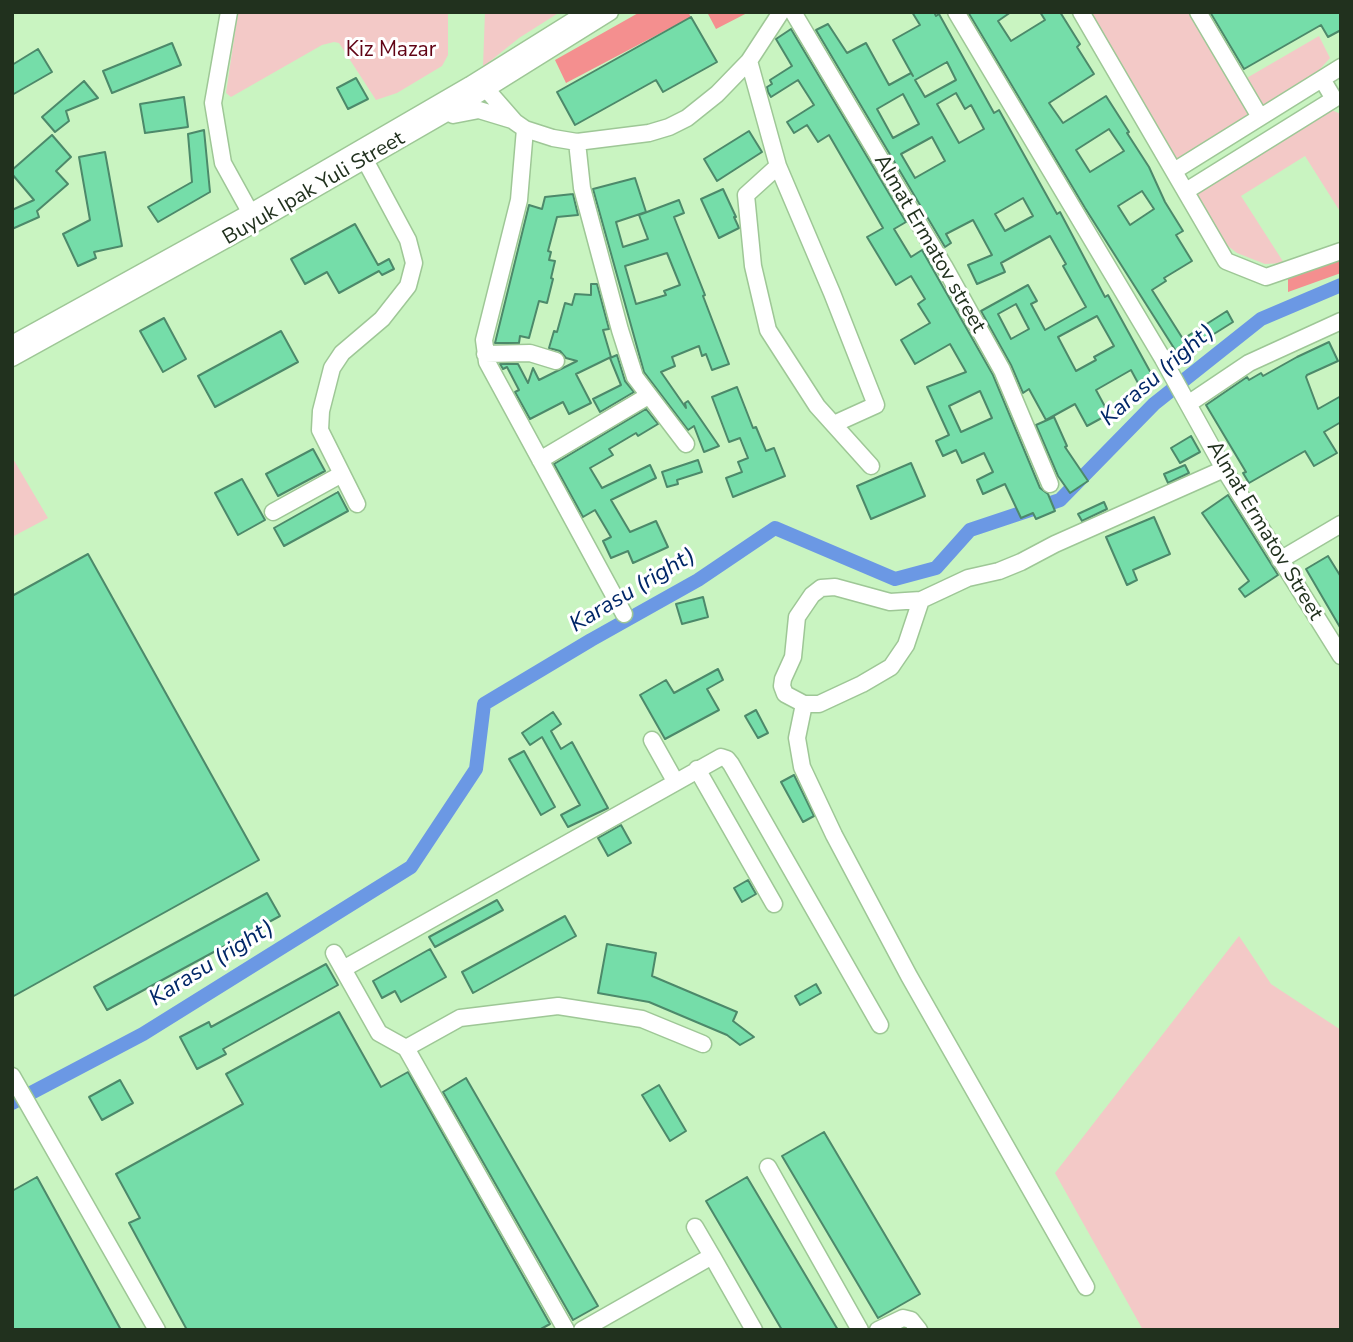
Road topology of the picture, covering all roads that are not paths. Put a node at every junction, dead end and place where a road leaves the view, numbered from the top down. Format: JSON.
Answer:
{"nodes":[{"id":1,"x":229,"y":12,"type":"edge"},
{"id":2,"x":587,"y":12,"type":"edge"},
{"id":3,"x":610,"y":12,"type":"edge"},
{"id":4,"x":781,"y":12,"type":"edge"},
{"id":5,"x":793,"y":12,"type":"edge"},
{"id":6,"x":956,"y":12,"type":"edge"},
{"id":7,"x":1081,"y":12,"type":"edge"},
{"id":8,"x":1198,"y":12,"type":"edge"},
{"id":9,"x":749,"y":61,"type":"junction"},
{"id":10,"x":1341,"y":67,"type":"edge"},
{"id":11,"x":1322,"y":79,"type":"junction"},
{"id":12,"x":482,"y":85,"type":"junction"},
{"id":13,"x":1338,"y":98,"type":"edge"},
{"id":14,"x":1259,"y":117,"type":"junction"},
{"id":15,"x":433,"y":120,"type":"junction"},
{"id":16,"x":520,"y":125,"type":"junction"},
{"id":17,"x":577,"y":142,"type":"junction"},
{"id":18,"x":365,"y":160,"type":"junction"},
{"id":19,"x":778,"y":166,"type":"junction"},
{"id":20,"x":1174,"y":171,"type":"junction"},
{"id":21,"x":1185,"y":191,"type":"junction"},
{"id":22,"x":253,"y":218,"type":"junction"},
{"id":23,"x":1341,"y":251,"type":"edge"},
{"id":24,"x":1341,"y":321,"type":"edge"},
{"id":25,"x":12,"y":344,"type":"edge"},
{"id":26,"x":485,"y":354,"type":"junction"},
{"id":27,"x":12,"y":358,"type":"edge"},
{"id":28,"x":556,"y":361,"type":"dead end"},
{"id":29,"x":648,"y":396,"type":"junction"},
{"id":30,"x":1187,"y":402,"type":"junction"},
{"id":31,"x":834,"y":424,"type":"junction"},
{"id":32,"x":686,"y":444,"type":"dead end"},
{"id":33,"x":540,"y":460,"type":"junction"},
{"id":34,"x":871,"y":466,"type":"dead end"},
{"id":35,"x":1224,"y":469,"type":"junction"},
{"id":36,"x":342,"y":474,"type":"junction"},
{"id":37,"x":1050,"y":484,"type":"dead end"},
{"id":38,"x":357,"y":504,"type":"dead end"},
{"id":39,"x":273,"y":512,"type":"dead end"},
{"id":40,"x":1341,"y":524,"type":"edge"},
{"id":41,"x":1280,"y":560,"type":"junction"},
{"id":42,"x":921,"y":600,"type":"junction"},
{"id":43,"x":624,"y":614,"type":"dead end"},
{"id":44,"x":1341,"y":656,"type":"edge"},
{"id":45,"x":804,"y":704,"type":"junction"},
{"id":46,"x":652,"y":740,"type":"dead end"},
{"id":47,"x":697,"y":769,"type":"junction"},
{"id":48,"x":675,"y":781,"type":"junction"},
{"id":49,"x":774,"y":904,"type":"dead end"},
{"id":50,"x":334,"y":953,"type":"dead end"},
{"id":51,"x":343,"y":969,"type":"junction"},
{"id":52,"x":880,"y":1024,"type":"dead end"},
{"id":53,"x":703,"y":1044,"type":"dead end"},
{"id":54,"x":406,"y":1048,"type":"junction"},
{"id":55,"x":14,"y":1080,"type":"edge"},
{"id":56,"x":768,"y":1167,"type":"dead end"},
{"id":57,"x":695,"y":1227,"type":"dead end"},
{"id":58,"x":712,"y":1256,"type":"junction"},
{"id":59,"x":1086,"y":1287,"type":"dead end"},
{"id":60,"x":157,"y":1330,"type":"edge"},
{"id":61,"x":566,"y":1330,"type":"edge"},
{"id":62,"x":582,"y":1330,"type":"edge"},
{"id":63,"x":754,"y":1330,"type":"edge"},
{"id":64,"x":860,"y":1330,"type":"edge"},
{"id":65,"x":878,"y":1330,"type":"edge"},
{"id":66,"x":919,"y":1330,"type":"edge"}],
"edges":[{"from":1,"to":22,"type":"street"},
{"from":2,"to":12,"type":"street","name":"Buyuk Ipak Yuli Street"},
{"from":3,"to":12,"type":"street","name":"Buyuk Ipak Yuli Street"},
{"from":4,"to":9,"type":"street"},
{"from":5,"to":37,"type":"street","name":"Almat Ermatov street"},
{"from":6,"to":30,"type":"street"},
{"from":7,"to":20,"type":"street"},
{"from":8,"to":14,"type":"street"},
{"from":9,"to":17,"type":"street"},
{"from":9,"to":19,"type":"street"},
{"from":10,"to":11,"type":"street"},
{"from":11,"to":13,"type":"street"},
{"from":11,"to":14,"type":"street"},
{"from":12,"to":15,"type":"street","name":"Buyuk Ipak Yuli Street"},
{"from":12,"to":16,"type":"street"},
{"from":12,"to":22,"type":"street","name":"Buyuk Ipak Yuli Street"},
{"from":13,"to":21,"type":"street"},
{"from":14,"to":20,"type":"street"},
{"from":15,"to":16,"type":"street"},
{"from":15,"to":18,"type":"street","name":"Buyuk Ipak Yuli Street"},
{"from":16,"to":17,"type":"street"},
{"from":16,"to":26,"type":"street"},
{"from":17,"to":29,"type":"street"},
{"from":18,"to":22,"type":"street","name":"Buyuk Ipak Yuli Street"},
{"from":18,"to":36,"type":"street"},
{"from":19,"to":31,"type":"street"},
{"from":19,"to":31,"type":"street"},
{"from":20,"to":21,"type":"street"},
{"from":21,"to":23,"type":"street"},
{"from":22,"to":25,"type":"street","name":"Buyuk Ipak Yuli Street"},
{"from":22,"to":27,"type":"street","name":"Buyuk Ipak Yuli Street"},
{"from":24,"to":30,"type":"street"},
{"from":26,"to":28,"type":"street"},
{"from":26,"to":33,"type":"street"},
{"from":29,"to":32,"type":"street"},
{"from":29,"to":33,"type":"street"},
{"from":30,"to":35,"type":"street","name":"Almat Ermatov Street"},
{"from":31,"to":34,"type":"street"},
{"from":33,"to":43,"type":"street"},
{"from":35,"to":41,"type":"street","name":"Almat Ermatov Street"},
{"from":35,"to":42,"type":"street"},
{"from":36,"to":38,"type":"street"},
{"from":36,"to":39,"type":"street"},
{"from":40,"to":41,"type":"street"},
{"from":41,"to":44,"type":"street","name":"Almat Ermatov Street"},
{"from":42,"to":45,"type":"street"},
{"from":42,"to":45,"type":"street"},
{"from":45,"to":59,"type":"street"},
{"from":46,"to":48,"type":"street"},
{"from":47,"to":48,"type":"street"},
{"from":47,"to":49,"type":"street"},
{"from":47,"to":52,"type":"street"},
{"from":48,"to":51,"type":"street"},
{"from":50,"to":51,"type":"street"},
{"from":51,"to":54,"type":"street"},
{"from":53,"to":54,"type":"street"},
{"from":54,"to":61,"type":"street"},
{"from":55,"to":60,"type":"street"},
{"from":56,"to":64,"type":"street"},
{"from":57,"to":58,"type":"street"},
{"from":58,"to":62,"type":"street"},
{"from":58,"to":63,"type":"street"},
{"from":65,"to":66,"type":"street"}]}
